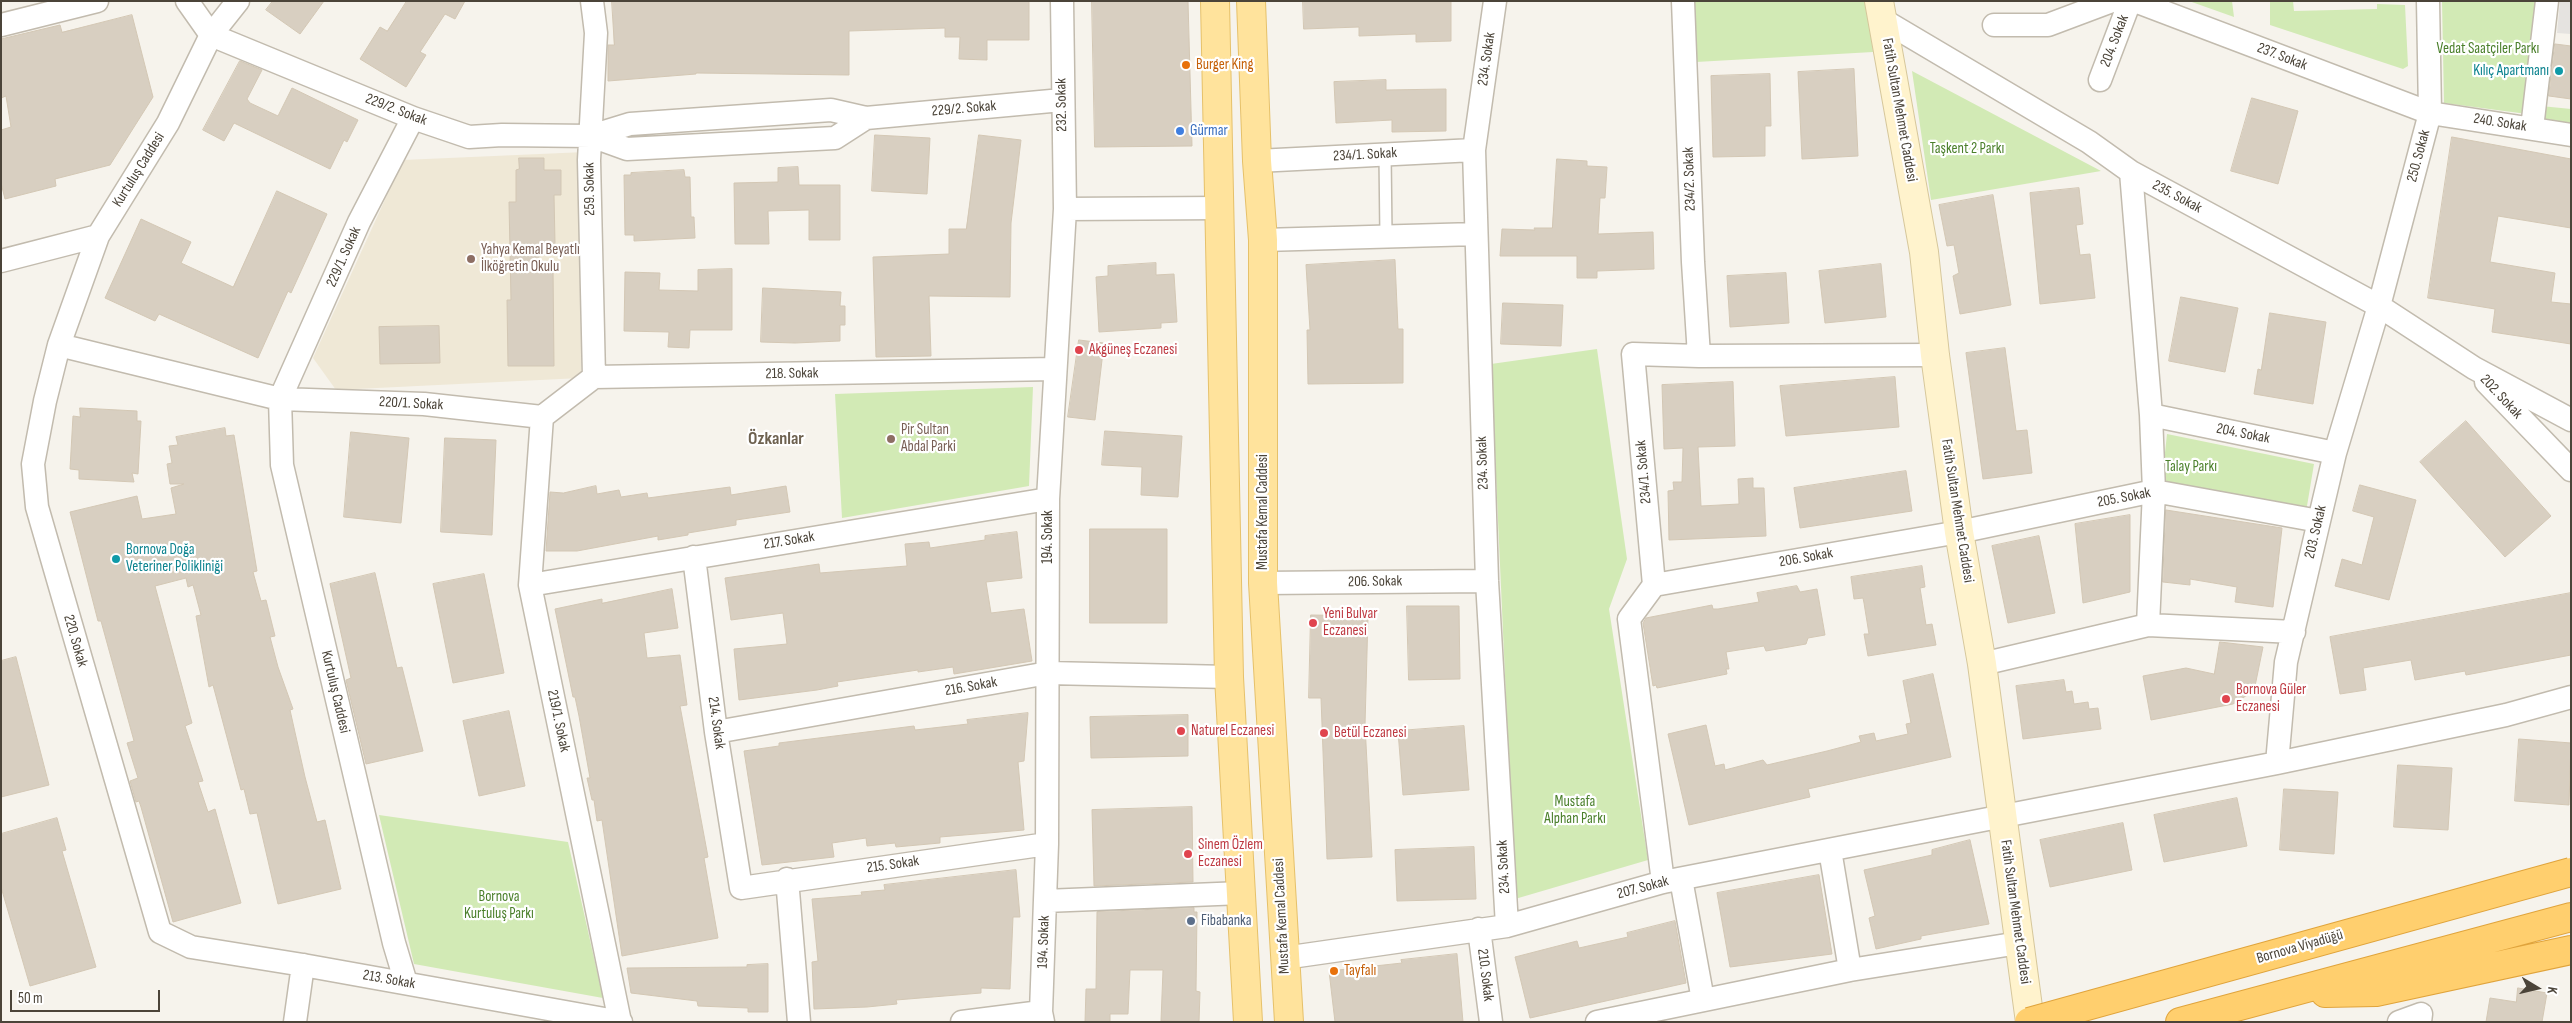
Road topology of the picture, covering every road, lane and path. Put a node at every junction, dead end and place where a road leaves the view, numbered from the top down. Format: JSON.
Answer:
{"nodes":[{"id":1,"x":97,"y":1,"type":"edge"},
{"id":2,"x":186,"y":1,"type":"edge"},
{"id":3,"x":238,"y":1,"type":"edge"},
{"id":4,"x":592,"y":1,"type":"edge"},
{"id":5,"x":1062,"y":1,"type":"edge"},
{"id":6,"x":1215,"y":1,"type":"edge"},
{"id":7,"x":1251,"y":1,"type":"edge"},
{"id":8,"x":1495,"y":1,"type":"edge"},
{"id":9,"x":1683,"y":1,"type":"edge"},
{"id":10,"x":2112,"y":1,"type":"edge"},
{"id":11,"x":2130,"y":1,"type":"edge"},
{"id":12,"x":2135,"y":1,"type":"edge"},
{"id":13,"x":2428,"y":1,"type":"edge"},
{"id":14,"x":2547,"y":1,"type":"edge"},
{"id":15,"x":1881,"y":10,"type":"edge"},
{"id":16,"x":1,"y":25,"type":"edge"},
{"id":17,"x":1994,"y":25,"type":"dead end"},
{"id":18,"x":210,"y":35,"type":"junction"},
{"id":19,"x":2100,"y":80,"type":"dead end"},
{"id":20,"x":1062,"y":100,"type":"junction"},
{"id":21,"x":2430,"y":112,"type":"junction"},
{"id":22,"x":412,"y":118,"type":"junction"},
{"id":23,"x":2532,"y":128,"type":"junction"},
{"id":24,"x":2571,"y":135,"type":"edge"},
{"id":25,"x":591,"y":136,"type":"junction"},
{"id":26,"x":1474,"y":150,"type":"junction"},
{"id":27,"x":1385,"y":154,"type":"junction"},
{"id":28,"x":1256,"y":161,"type":"junction"},
{"id":29,"x":2131,"y":172,"type":"junction"},
{"id":30,"x":1221,"y":208,"type":"junction"},
{"id":31,"x":1065,"y":209,"type":"junction"},
{"id":32,"x":1476,"y":234,"type":"junction"},
{"id":33,"x":98,"y":236,"type":"junction"},
{"id":34,"x":1386,"y":236,"type":"junction"},
{"id":35,"x":1263,"y":240,"type":"junction"},
{"id":36,"x":1,"y":261,"type":"edge"},
{"id":37,"x":2379,"y":306,"type":"junction"},
{"id":38,"x":59,"y":345,"type":"junction"},
{"id":39,"x":1935,"y":355,"type":"junction"},
{"id":40,"x":1699,"y":356,"type":"junction"},
{"id":41,"x":2474,"y":368,"type":"junction"},
{"id":42,"x":1055,"y":369,"type":"junction"},
{"id":43,"x":594,"y":377,"type":"junction"},
{"id":44,"x":280,"y":399,"type":"junction"},
{"id":45,"x":2151,"y":415,"type":"junction"},
{"id":46,"x":542,"y":416,"type":"junction"},
{"id":47,"x":2571,"y":420,"type":"edge"},
{"id":48,"x":2335,"y":453,"type":"junction"},
{"id":49,"x":2568,"y":470,"type":"edge"},
{"id":50,"x":2154,"y":491,"type":"junction"},
{"id":51,"x":1048,"y":499,"type":"junction"},
{"id":52,"x":2318,"y":521,"type":"junction"},
{"id":53,"x":1959,"y":532,"type":"junction"},
{"id":54,"x":694,"y":557,"type":"junction"},
{"id":55,"x":1486,"y":581,"type":"junction"},
{"id":56,"x":1263,"y":583,"type":"junction"},
{"id":57,"x":530,"y":585,"type":"junction"},
{"id":58,"x":1654,"y":585,"type":"junction"},
{"id":59,"x":2148,"y":625,"type":"junction"},
{"id":60,"x":2294,"y":632,"type":"junction"},
{"id":61,"x":1982,"y":664,"type":"junction"},
{"id":62,"x":1048,"y":673,"type":"junction"},
{"id":63,"x":1229,"y":677,"type":"junction"},
{"id":64,"x":2571,"y":697,"type":"edge"},
{"id":65,"x":716,"y":732,"type":"junction"},
{"id":66,"x":2277,"y":763,"type":"junction"},
{"id":67,"x":2002,"y":816,"type":"junction"},
{"id":68,"x":1047,"y":844,"type":"junction"},
{"id":69,"x":1830,"y":850,"type":"junction"},
{"id":70,"x":2569,"y":872,"type":"edge"},
{"id":71,"x":787,"y":880,"type":"junction"},
{"id":72,"x":1672,"y":880,"type":"junction"},
{"id":73,"x":741,"y":888,"type":"joint"},
{"id":74,"x":1242,"y":893,"type":"junction"},
{"id":75,"x":1045,"y":901,"type":"junction"},
{"id":76,"x":2571,"y":917,"type":"edge"},
{"id":77,"x":1507,"y":926,"type":"junction"},
{"id":78,"x":1479,"y":929,"type":"junction"},
{"id":79,"x":160,"y":932,"type":"joint"},
{"id":80,"x":2019,"y":943,"type":"junction"},
{"id":81,"x":2571,"y":950,"type":"edge"},
{"id":82,"x":1284,"y":958,"type":"junction"},
{"id":83,"x":303,"y":965,"type":"junction"},
{"id":84,"x":1850,"y":970,"type":"junction"},
{"id":85,"x":406,"y":983,"type":"junction"},
{"id":86,"x":2281,"y":994,"type":"junction"},
{"id":87,"x":1703,"y":1000,"type":"junction"},
{"id":88,"x":1042,"y":1017,"type":"edge"},
{"id":89,"x":294,"y":1022,"type":"edge"},
{"id":90,"x":620,"y":1022,"type":"edge"},
{"id":91,"x":799,"y":1022,"type":"edge"},
{"id":92,"x":962,"y":1022,"type":"edge"},
{"id":93,"x":1248,"y":1022,"type":"edge"},
{"id":94,"x":1289,"y":1022,"type":"edge"},
{"id":95,"x":1491,"y":1022,"type":"edge"},
{"id":96,"x":1597,"y":1022,"type":"edge"},
{"id":97,"x":2029,"y":1022,"type":"edge"},
{"id":98,"x":2180,"y":1022,"type":"edge"},
{"id":99,"x":2399,"y":1022,"type":"edge"},
{"id":100,"x":2420,"y":1022,"type":"edge"}],
"edges":[{"from":1,"to":16,"type":"street"},
{"from":2,"to":18,"type":"street"},
{"from":3,"to":18,"type":"street","name":"Kurtuluş Caddesi"},
{"from":4,"to":25,"type":"street","name":"259. Sokak"},
{"from":5,"to":20,"type":"street","name":"232. Sokak"},
{"from":6,"to":30,"type":"main road"},
{"from":7,"to":28,"type":"main road","name":"Mustafa Kemal Caddesi"},
{"from":8,"to":26,"type":"street","name":"234. Sokak"},
{"from":9,"to":40,"type":"street","name":"234/2. Sokak"},
{"from":10,"to":17,"type":"street"},
{"from":11,"to":19,"type":"street","name":"204. Sokak"},
{"from":12,"to":21,"type":"street","name":"237. Sokak"},
{"from":13,"to":21,"type":"street","name":"250. Sokak"},
{"from":14,"to":23,"type":"street"},
{"from":15,"to":29,"type":"street","name":"235. Sokak"},
{"from":15,"to":39,"type":"main road","name":"Fatih Sultan Mehmet Caddesi"},
{"from":18,"to":22,"type":"street","name":"229/2. Sokak"},
{"from":18,"to":33,"type":"street","name":"Kurtuluş Caddesi"},
{"from":20,"to":25,"type":"street","name":"229/2. Sokak"},
{"from":20,"to":31,"type":"street","name":"232. Sokak"},
{"from":21,"to":23,"type":"street","name":"240. Sokak"},
{"from":21,"to":37,"type":"street","name":"250. Sokak"},
{"from":22,"to":25,"type":"street","name":"229/2. Sokak"},
{"from":22,"to":44,"type":"street","name":"229/1. Sokak"},
{"from":23,"to":24,"type":"street","name":"240. Sokak"},
{"from":25,"to":43,"type":"street","name":"259. Sokak"},
{"from":26,"to":27,"type":"street","name":"234/1. Sokak"},
{"from":26,"to":32,"type":"street","name":"234. Sokak"},
{"from":27,"to":28,"type":"street","name":"234/1. Sokak"},
{"from":27,"to":34,"type":"lane"},
{"from":28,"to":35,"type":"main road","name":"Mustafa Kemal Caddesi"},
{"from":29,"to":37,"type":"street","name":"235. Sokak"},
{"from":29,"to":45,"type":"street"},
{"from":30,"to":31,"type":"street"},
{"from":30,"to":63,"type":"main road"},
{"from":31,"to":42,"type":"street","name":"194. Sokak"},
{"from":32,"to":34,"type":"street"},
{"from":32,"to":55,"type":"street","name":"234. Sokak"},
{"from":33,"to":36,"type":"street"},
{"from":33,"to":38,"type":"street","name":"Kurtuluş Caddesi"},
{"from":34,"to":35,"type":"street"},
{"from":35,"to":56,"type":"main road","name":"Mustafa Kemal Caddesi"},
{"from":37,"to":41,"type":"street","name":"235. Sokak"},
{"from":37,"to":48,"type":"street","name":"203. Sokak"},
{"from":38,"to":44,"type":"street","name":"220/1. Sokak"},
{"from":38,"to":79,"type":"street","name":"220. Sokak"},
{"from":39,"to":40,"type":"street","name":"234/1. Sokak"},
{"from":39,"to":53,"type":"main road","name":"Fatih Sultan Mehmet Caddesi"},
{"from":40,"to":58,"type":"street","name":"234/1. Sokak"},
{"from":41,"to":47,"type":"street","name":"202. Sokak"},
{"from":41,"to":49,"type":"street","name":"202. Sokak"},
{"from":42,"to":43,"type":"street","name":"218. Sokak"},
{"from":42,"to":51,"type":"street","name":"194. Sokak"},
{"from":43,"to":46,"type":"street"},
{"from":44,"to":46,"type":"street","name":"220/1. Sokak"},
{"from":44,"to":85,"type":"street","name":"Kurtuluş Caddesi"},
{"from":45,"to":48,"type":"street","name":"204. Sokak"},
{"from":45,"to":50,"type":"street"},
{"from":46,"to":57,"type":"street","name":"219/1. Sokak"},
{"from":48,"to":52,"type":"street","name":"203. Sokak"},
{"from":50,"to":52,"type":"street","name":"205. Sokak"},
{"from":50,"to":53,"type":"street","name":"205. Sokak"},
{"from":50,"to":59,"type":"street"},
{"from":51,"to":54,"type":"street","name":"217. Sokak"},
{"from":51,"to":62,"type":"street","name":"194. Sokak"},
{"from":52,"to":60,"type":"street","name":"203. Sokak"},
{"from":53,"to":58,"type":"street","name":"206. Sokak"},
{"from":53,"to":61,"type":"main road","name":"Fatih Sultan Mehmet Caddesi"},
{"from":54,"to":57,"type":"street","name":"217. Sokak"},
{"from":54,"to":65,"type":"street","name":"214. Sokak"},
{"from":55,"to":56,"type":"street","name":"206. Sokak"},
{"from":55,"to":77,"type":"street","name":"234. Sokak"},
{"from":56,"to":82,"type":"main road","name":"Mustafa Kemal Caddesi"},
{"from":57,"to":90,"type":"street","name":"219/1. Sokak"},
{"from":58,"to":72,"type":"street"},
{"from":59,"to":60,"type":"street"},
{"from":59,"to":61,"type":"street"},
{"from":60,"to":66,"type":"street","name":"203. Sokak"},
{"from":61,"to":67,"type":"main road","name":"Fatih Sultan Mehmet Caddesi"},
{"from":62,"to":63,"type":"street","name":"216. Sokak"},
{"from":62,"to":65,"type":"street","name":"216. Sokak"},
{"from":62,"to":68,"type":"street","name":"194. Sokak"},
{"from":63,"to":74,"type":"main road"},
{"from":64,"to":66,"type":"street","name":"207. Sokak"},
{"from":65,"to":73,"type":"street","name":"214. Sokak"},
{"from":66,"to":67,"type":"street","name":"207. Sokak"},
{"from":67,"to":69,"type":"street","name":"207. Sokak"},
{"from":67,"to":80,"type":"main road","name":"Fatih Sultan Mehmet Caddesi"},
{"from":68,"to":71,"type":"street","name":"215. Sokak"},
{"from":68,"to":75,"type":"street","name":"194. Sokak"},
{"from":69,"to":72,"type":"street","name":"207. Sokak"},
{"from":69,"to":84,"type":"street"},
{"from":70,"to":97,"type":"highway","name":"Bornova Viyadüğü","bridge":true},
{"from":71,"to":73,"type":"street","name":"215. Sokak"},
{"from":71,"to":91,"type":"street"},
{"from":72,"to":77,"type":"street","name":"207. Sokak"},
{"from":72,"to":87,"type":"street"},
{"from":74,"to":75,"type":"street"},
{"from":74,"to":93,"type":"main road"},
{"from":75,"to":88,"type":"street","name":"194. Sokak"},
{"from":76,"to":86,"type":"highway"},
{"from":77,"to":78,"type":"street","name":"207. Sokak"},
{"from":78,"to":82,"type":"street","name":"207. Sokak"},
{"from":78,"to":95,"type":"street","name":"210. Sokak"},
{"from":79,"to":83,"type":"street","name":"213. Sokak"},
{"from":80,"to":84,"type":"street"},
{"from":80,"to":97,"type":"main road","name":"Fatih Sultan Mehmet Caddesi"},
{"from":81,"to":86,"type":"highway"},
{"from":82,"to":94,"type":"main road","name":"Mustafa Kemal Caddesi"},
{"from":83,"to":85,"type":"street","name":"213. Sokak"},
{"from":83,"to":89,"type":"street"},
{"from":84,"to":87,"type":"street"},
{"from":85,"to":90,"type":"street","name":"213. Sokak"},
{"from":86,"to":98,"type":"highway"},
{"from":87,"to":96,"type":"street"},
{"from":88,"to":92,"type":"street"},
{"from":99,"to":100,"type":"street"}]}
